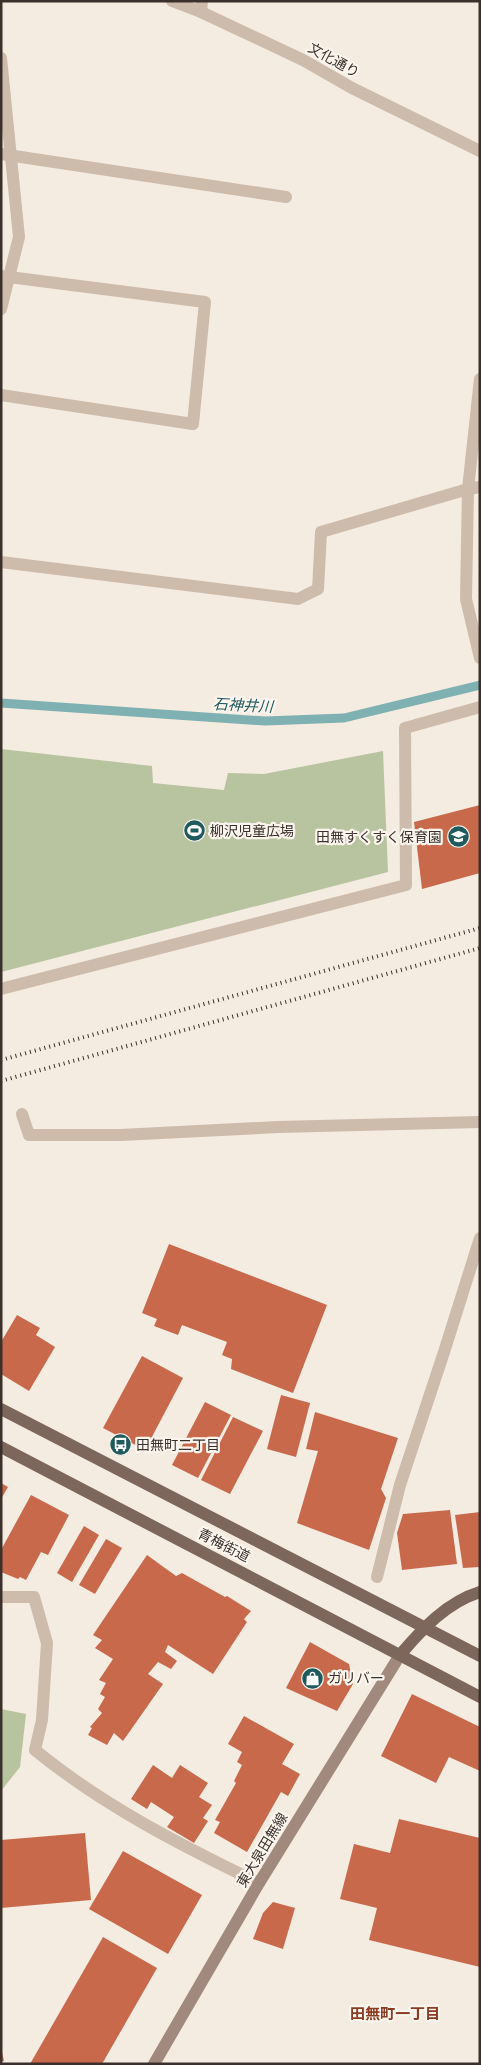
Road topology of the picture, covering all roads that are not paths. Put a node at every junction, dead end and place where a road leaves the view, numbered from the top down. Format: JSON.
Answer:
{"nodes":[{"id":1,"x":172,"y":1,"type":"edge"},
{"id":2,"x":202,"y":7,"type":"edge"},
{"id":3,"x":1,"y":58,"type":"edge"},
{"id":4,"x":480,"y":151,"type":"edge"},
{"id":5,"x":6,"y":155,"type":"edge"},
{"id":6,"x":286,"y":197,"type":"dead end"},
{"id":7,"x":5,"y":276,"type":"edge"},
{"id":8,"x":1,"y":309,"type":"edge"},
{"id":9,"x":480,"y":379,"type":"edge"},
{"id":10,"x":1,"y":395,"type":"edge"},
{"id":11,"x":474,"y":488,"type":"edge"},
{"id":12,"x":1,"y":562,"type":"edge"},
{"id":13,"x":479,"y":654,"type":"edge"},
{"id":14,"x":480,"y":706,"type":"edge"},
{"id":15,"x":1,"y":989,"type":"edge"},
{"id":16,"x":22,"y":1114,"type":"dead end"},
{"id":17,"x":480,"y":1122,"type":"edge"},
{"id":18,"x":480,"y":1238,"type":"edge"},
{"id":19,"x":1,"y":1409,"type":"edge"},
{"id":20,"x":1,"y":1447,"type":"edge"},
{"id":21,"x":377,"y":1577,"type":"dead end"},
{"id":22,"x":480,"y":1592,"type":"edge"},
{"id":23,"x":1,"y":1598,"type":"edge"},
{"id":24,"x":423,"y":1628,"type":"junction"},
{"id":25,"x":400,"y":1655,"type":"junction"},
{"id":26,"x":480,"y":1656,"type":"edge"},
{"id":27,"x":480,"y":1696,"type":"edge"},
{"id":28,"x":259,"y":1883,"type":"junction"},
{"id":29,"x":154,"y":2064,"type":"edge"}],
"edges":[{"from":1,"to":2,"type":"street","name":"文化通り"},
{"from":2,"to":4,"type":"street","name":"文化通り"},
{"from":3,"to":5,"type":"street"},
{"from":5,"to":6,"type":"street"},
{"from":5,"to":7,"type":"street"},
{"from":7,"to":8,"type":"street"},
{"from":7,"to":10,"type":"street"},
{"from":9,"to":11,"type":"street"},
{"from":11,"to":12,"type":"street"},
{"from":11,"to":13,"type":"street"},
{"from":14,"to":15,"type":"street"},
{"from":16,"to":17,"type":"street"},
{"from":18,"to":21,"type":"street"},
{"from":19,"to":24,"type":"main road","name":"青梅街道"},
{"from":20,"to":25,"type":"main road","name":"青梅街道"},
{"from":22,"to":24,"type":"main road"},
{"from":23,"to":28,"type":"street"},
{"from":24,"to":25,"type":"main road"},
{"from":24,"to":26,"type":"main road","name":"青梅街道"},
{"from":25,"to":27,"type":"main road","name":"青梅街道"},
{"from":25,"to":28,"type":"main road","name":"東大泉田無線"},
{"from":28,"to":29,"type":"main road","name":"東大泉田無線"}]}
